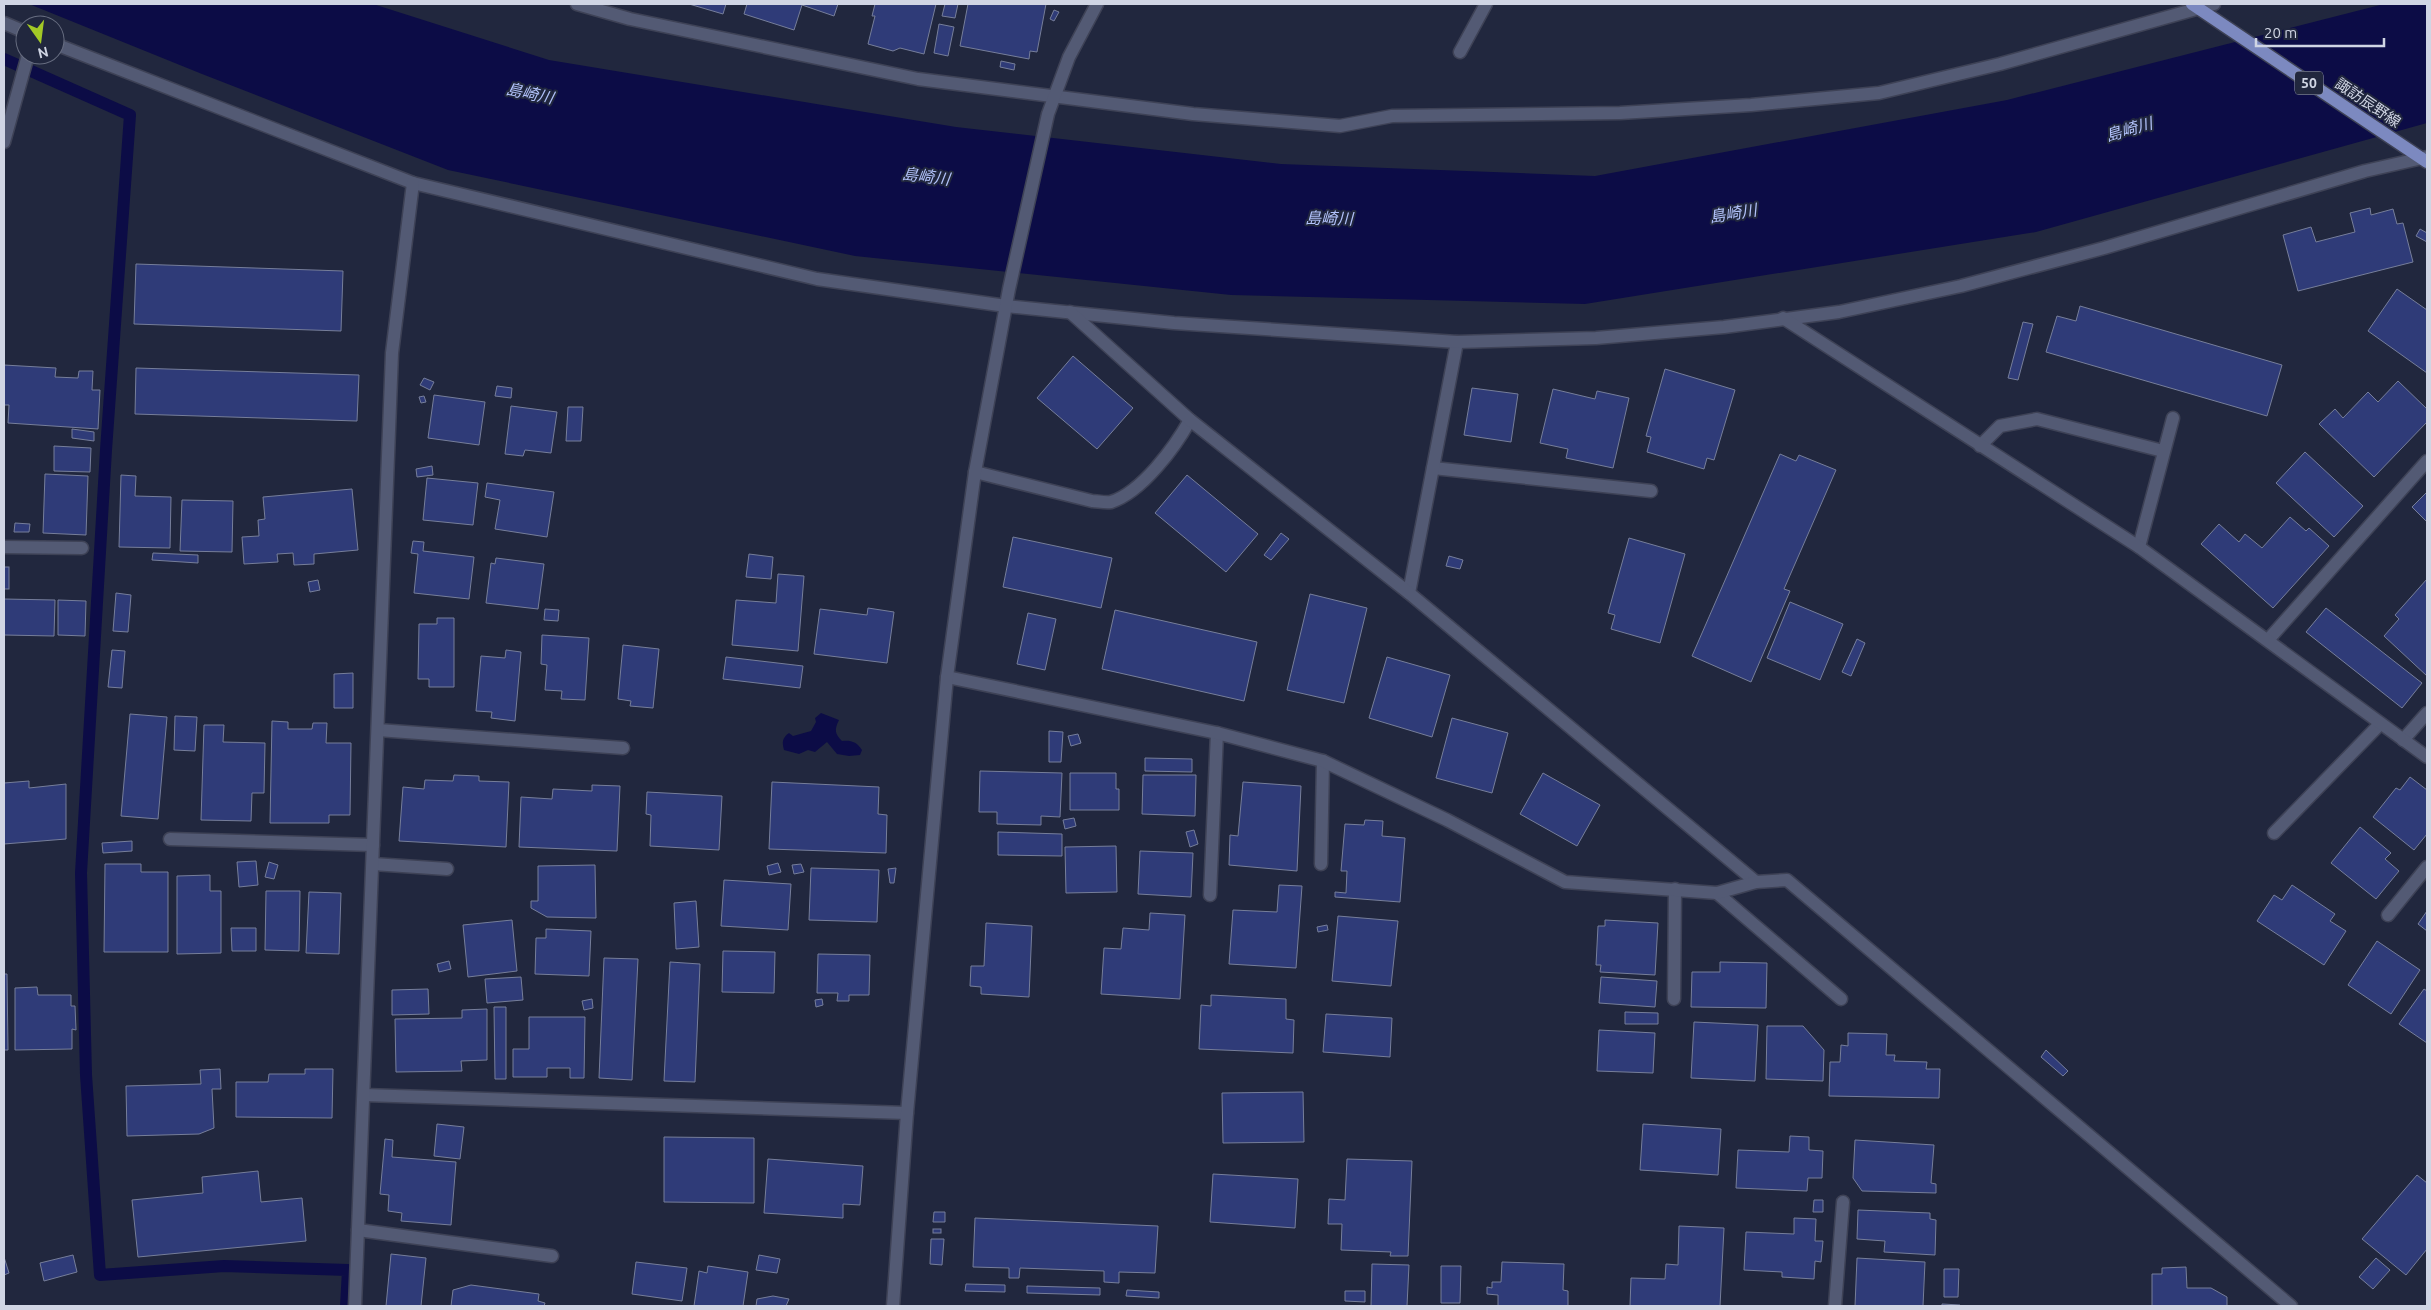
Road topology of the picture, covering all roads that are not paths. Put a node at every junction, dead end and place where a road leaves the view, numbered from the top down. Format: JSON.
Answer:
{"nodes":[{"id":1,"x":577,"y":4,"type":"edge"},
{"id":2,"x":1097,"y":4,"type":"edge"},
{"id":3,"x":1486,"y":4,"type":"edge"},
{"id":4,"x":2214,"y":4,"type":"edge"},
{"id":5,"x":2195,"y":6,"type":"edge"},
{"id":6,"x":65,"y":48,"type":"edge"},
{"id":7,"x":1460,"y":52,"type":"dead end"},
{"id":8,"x":25,"y":65,"type":"edge"},
{"id":9,"x":1055,"y":97,"type":"junction"},
{"id":10,"x":4,"y":142,"type":"edge"},
{"id":11,"x":2425,"y":159,"type":"edge"},
{"id":12,"x":413,"y":183,"type":"junction"},
{"id":13,"x":1006,"y":306,"type":"junction"},
{"id":14,"x":1070,"y":312,"type":"junction"},
{"id":15,"x":1783,"y":318,"type":"junction"},
{"id":16,"x":1456,"y":342,"type":"junction"},
{"id":17,"x":2172,"y":418,"type":"dead end"},
{"id":18,"x":1190,"y":420,"type":"junction"},
{"id":19,"x":1980,"y":446,"type":"junction"},
{"id":20,"x":2163,"y":451,"type":"junction"},
{"id":21,"x":2427,"y":461,"type":"edge"},
{"id":22,"x":1433,"y":468,"type":"junction"},
{"id":23,"x":975,"y":472,"type":"junction"},
{"id":24,"x":1651,"y":491,"type":"dead end"},
{"id":25,"x":4,"y":547,"type":"edge"},
{"id":26,"x":2139,"y":547,"type":"junction"},
{"id":27,"x":82,"y":548,"type":"dead end"},
{"id":28,"x":1409,"y":593,"type":"junction"},
{"id":29,"x":2268,"y":640,"type":"junction"},
{"id":30,"x":947,"y":677,"type":"junction"},
{"id":31,"x":2427,"y":713,"type":"edge"},
{"id":32,"x":2380,"y":724,"type":"junction"},
{"id":33,"x":378,"y":730,"type":"junction"},
{"id":34,"x":1217,"y":733,"type":"junction"},
{"id":35,"x":2403,"y":740,"type":"junction"},
{"id":36,"x":624,"y":748,"type":"dead end"},
{"id":37,"x":2427,"y":758,"type":"edge"},
{"id":38,"x":1323,"y":761,"type":"junction"},
{"id":39,"x":2274,"y":833,"type":"dead end"},
{"id":40,"x":170,"y":839,"type":"dead end"},
{"id":41,"x":373,"y":845,"type":"junction"},
{"id":42,"x":373,"y":864,"type":"junction"},
{"id":43,"x":1321,"y":864,"type":"dead end"},
{"id":44,"x":2427,"y":867,"type":"edge"},
{"id":45,"x":447,"y":869,"type":"dead end"},
{"id":46,"x":1756,"y":882,"type":"junction"},
{"id":47,"x":1675,"y":889,"type":"junction"},
{"id":48,"x":1718,"y":892,"type":"junction"},
{"id":49,"x":1210,"y":895,"type":"dead end"},
{"id":50,"x":2388,"y":915,"type":"dead end"},
{"id":51,"x":1674,"y":999,"type":"dead end"},
{"id":52,"x":1841,"y":999,"type":"dead end"},
{"id":53,"x":364,"y":1096,"type":"junction"},
{"id":54,"x":907,"y":1113,"type":"junction"},
{"id":55,"x":1843,"y":1202,"type":"dead end"},
{"id":56,"x":358,"y":1230,"type":"junction"},
{"id":57,"x":552,"y":1256,"type":"dead end"},
{"id":58,"x":355,"y":1306,"type":"edge"},
{"id":59,"x":894,"y":1306,"type":"edge"},
{"id":60,"x":1835,"y":1306,"type":"edge"},
{"id":61,"x":2291,"y":1306,"type":"edge"}],
"edges":[{"from":1,"to":9,"type":"street"},
{"from":2,"to":9,"type":"street"},
{"from":3,"to":7,"type":"street"},
{"from":4,"to":5,"type":"street"},
{"from":5,"to":9,"type":"street"},
{"from":5,"to":11,"type":"main road","name":"諏訪辰野線","number":"50"},
{"from":6,"to":12,"type":"street"},
{"from":8,"to":10,"type":"street"},
{"from":9,"to":13,"type":"street"},
{"from":11,"to":15,"type":"street"},
{"from":12,"to":13,"type":"street"},
{"from":12,"to":33,"type":"street"},
{"from":13,"to":14,"type":"street"},
{"from":13,"to":23,"type":"street"},
{"from":14,"to":16,"type":"street"},
{"from":14,"to":18,"type":"street"},
{"from":15,"to":16,"type":"street"},
{"from":15,"to":19,"type":"street"},
{"from":16,"to":22,"type":"street"},
{"from":17,"to":20,"type":"street"},
{"from":18,"to":23,"type":"street"},
{"from":18,"to":28,"type":"street"},
{"from":19,"to":20,"type":"street"},
{"from":19,"to":26,"type":"street"},
{"from":20,"to":26,"type":"street"},
{"from":21,"to":29,"type":"street"},
{"from":22,"to":24,"type":"street"},
{"from":22,"to":28,"type":"street"},
{"from":23,"to":30,"type":"street"},
{"from":25,"to":27,"type":"street"},
{"from":26,"to":29,"type":"street"},
{"from":28,"to":46,"type":"street"},
{"from":29,"to":32,"type":"street"},
{"from":30,"to":34,"type":"street"},
{"from":30,"to":54,"type":"street"},
{"from":31,"to":35,"type":"street"},
{"from":32,"to":35,"type":"street"},
{"from":32,"to":39,"type":"street"},
{"from":33,"to":36,"type":"street"},
{"from":33,"to":41,"type":"street"},
{"from":34,"to":38,"type":"street"},
{"from":34,"to":49,"type":"street"},
{"from":35,"to":37,"type":"street"},
{"from":38,"to":43,"type":"street"},
{"from":38,"to":47,"type":"street"},
{"from":40,"to":41,"type":"street"},
{"from":41,"to":42,"type":"street"},
{"from":42,"to":45,"type":"street"},
{"from":42,"to":53,"type":"street"},
{"from":44,"to":50,"type":"street"},
{"from":46,"to":48,"type":"street"},
{"from":46,"to":61,"type":"street"},
{"from":47,"to":48,"type":"street"},
{"from":47,"to":51,"type":"street"},
{"from":48,"to":52,"type":"street"},
{"from":53,"to":54,"type":"street"},
{"from":53,"to":56,"type":"street"},
{"from":54,"to":59,"type":"street"},
{"from":55,"to":60,"type":"street"},
{"from":56,"to":57,"type":"street"},
{"from":56,"to":58,"type":"street"}]}
